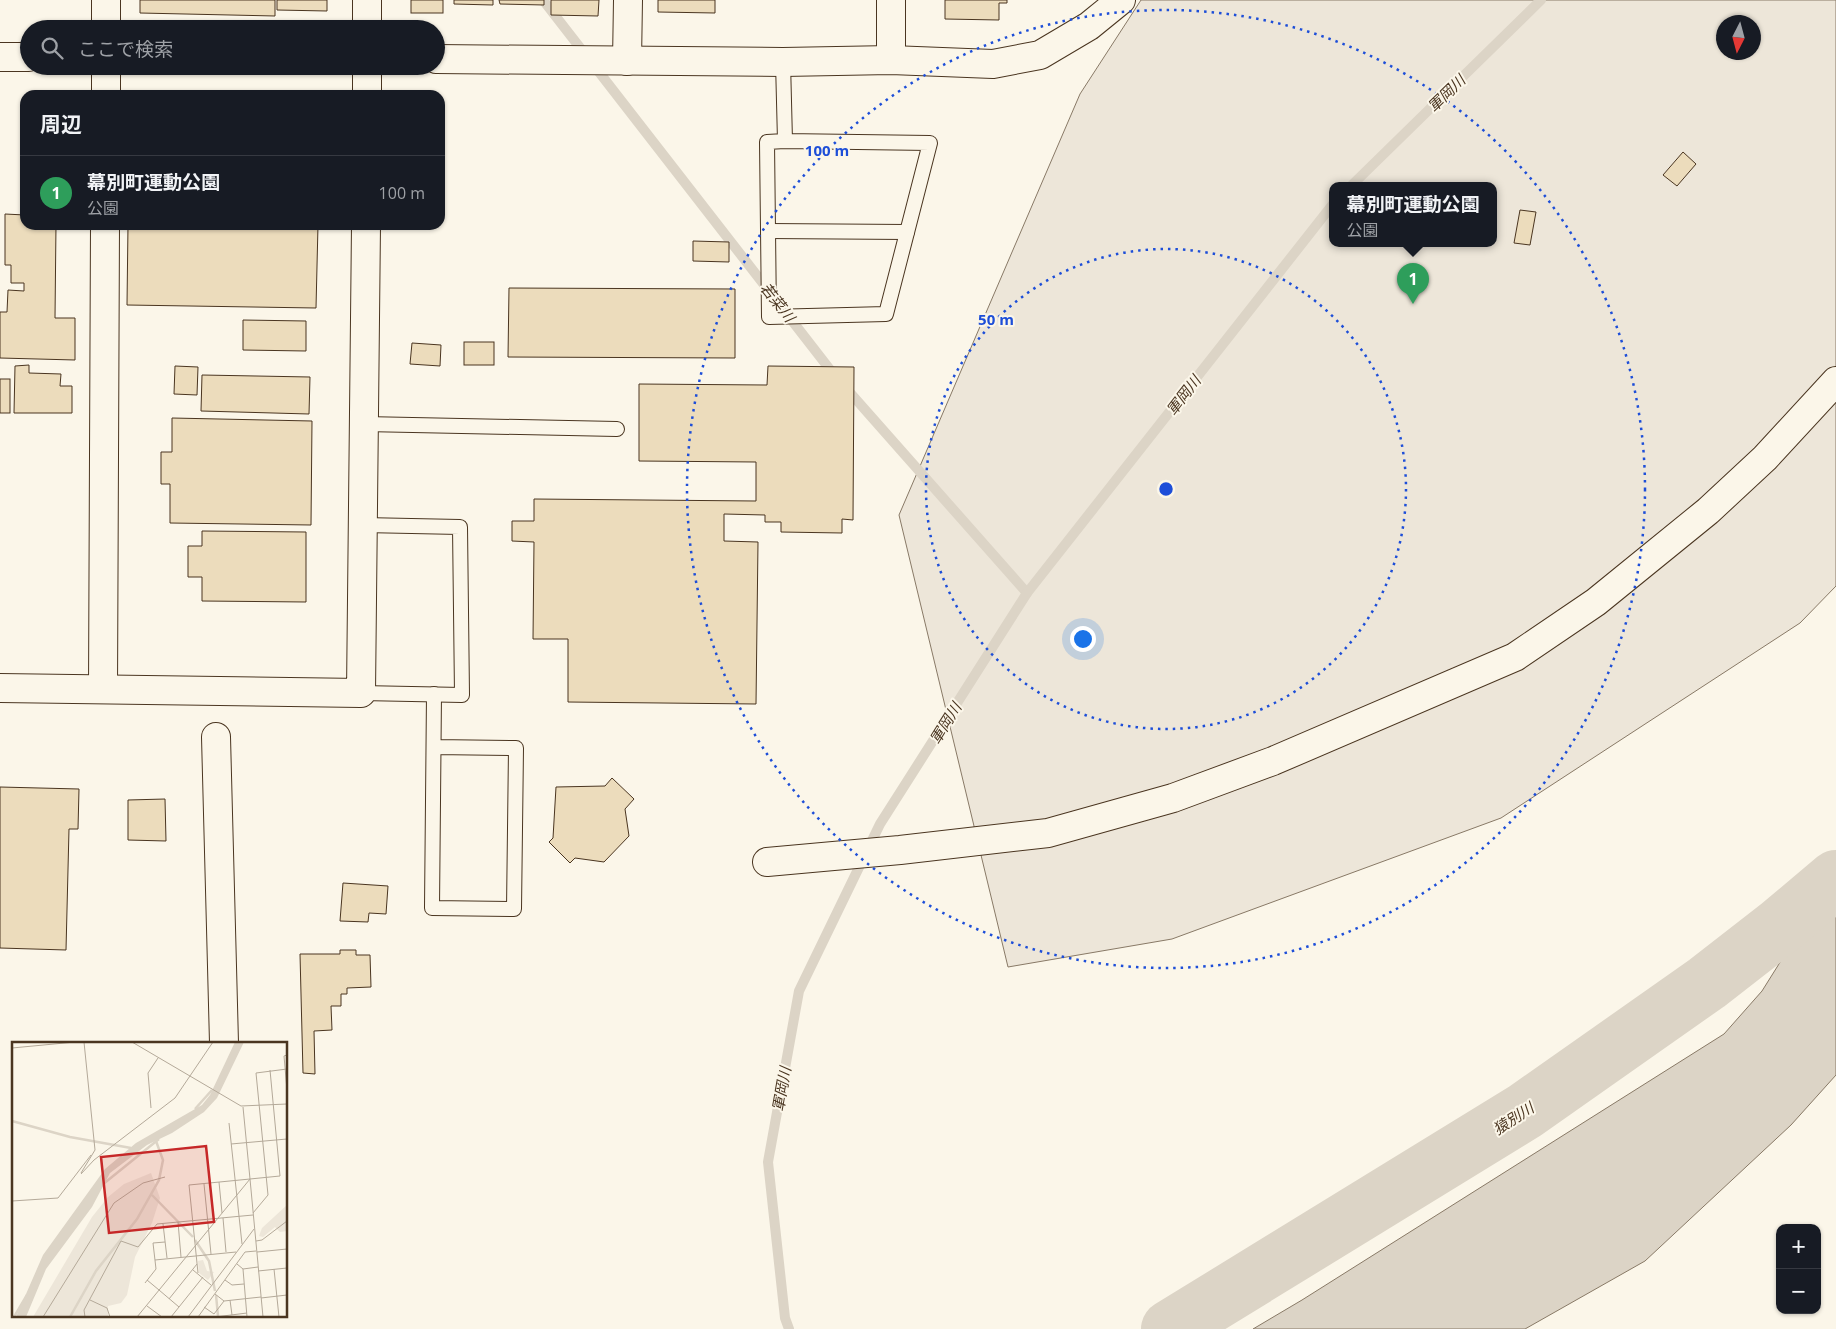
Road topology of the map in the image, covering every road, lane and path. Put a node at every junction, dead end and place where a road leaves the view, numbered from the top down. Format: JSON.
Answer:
{"nodes":[{"id":1,"x":106,"y":0,"type":"edge"},
{"id":2,"x":367,"y":0,"type":"edge"},
{"id":3,"x":628,"y":0,"type":"edge"},
{"id":4,"x":891,"y":0,"type":"edge"},
{"id":5,"x":1121,"y":0,"type":"edge"},
{"id":6,"x":106,"y":20,"type":"edge"},
{"id":7,"x":367,"y":20,"type":"edge"},
{"id":8,"x":0,"y":56,"type":"edge"},
{"id":9,"x":20,"y":57,"type":"edge"},
{"id":10,"x":445,"y":59,"type":"edge"},
{"id":11,"x":626,"y":60,"type":"junction"},
{"id":12,"x":891,"y":60,"type":"junction"},
{"id":13,"x":783,"y":62,"type":"junction"},
{"id":14,"x":106,"y":75,"type":"edge"},
{"id":15,"x":367,"y":75,"type":"edge"},
{"id":16,"x":106,"y":90,"type":"edge"},
{"id":17,"x":367,"y":90,"type":"edge"},
{"id":18,"x":785,"y":141,"type":"junction"},
{"id":19,"x":105,"y":230,"type":"edge"},
{"id":20,"x":366,"y":230,"type":"edge"},
{"id":21,"x":768,"y":231,"type":"junction"},
{"id":22,"x":907,"y":232,"type":"junction"},
{"id":23,"x":1836,"y":381,"type":"edge"},
{"id":24,"x":364,"y":424,"type":"junction"},
{"id":25,"x":617,"y":429,"type":"dead end"},
{"id":26,"x":363,"y":525,"type":"junction"},
{"id":27,"x":0,"y":688,"type":"edge"},
{"id":28,"x":102,"y":689,"type":"junction"},
{"id":29,"x":361,"y":693,"type":"junction"},
{"id":30,"x":434,"y":694,"type":"junction"},
{"id":31,"x":216,"y":737,"type":"dead end"},
{"id":32,"x":434,"y":747,"type":"junction"},
{"id":33,"x":767,"y":862,"type":"dead end"},
{"id":34,"x":224,"y":1042,"type":"edge"}],
"edges":[{"from":1,"to":6,"type":"street"},
{"from":2,"to":7,"type":"street"},
{"from":3,"to":11,"type":"street"},
{"from":4,"to":12,"type":"street"},
{"from":5,"to":12,"type":"street"},
{"from":8,"to":9,"type":"street"},
{"from":10,"to":11,"type":"street"},
{"from":11,"to":13,"type":"street"},
{"from":12,"to":13,"type":"street"},
{"from":13,"to":18,"type":"lane"},
{"from":14,"to":16,"type":"street"},
{"from":15,"to":17,"type":"street"},
{"from":18,"to":21,"type":"lane"},
{"from":18,"to":22,"type":"lane"},
{"from":19,"to":28,"type":"street"},
{"from":20,"to":24,"type":"street"},
{"from":21,"to":22,"type":"lane"},
{"from":21,"to":22,"type":"lane"},
{"from":23,"to":33,"type":"street"},
{"from":24,"to":25,"type":"lane"},
{"from":24,"to":26,"type":"street"},
{"from":26,"to":29,"type":"street"},
{"from":26,"to":30,"type":"lane"},
{"from":27,"to":28,"type":"street"},
{"from":28,"to":29,"type":"street"},
{"from":29,"to":30,"type":"lane"},
{"from":30,"to":32,"type":"lane"},
{"from":31,"to":34,"type":"street"},
{"from":32,"to":32,"type":"lane"}]}
